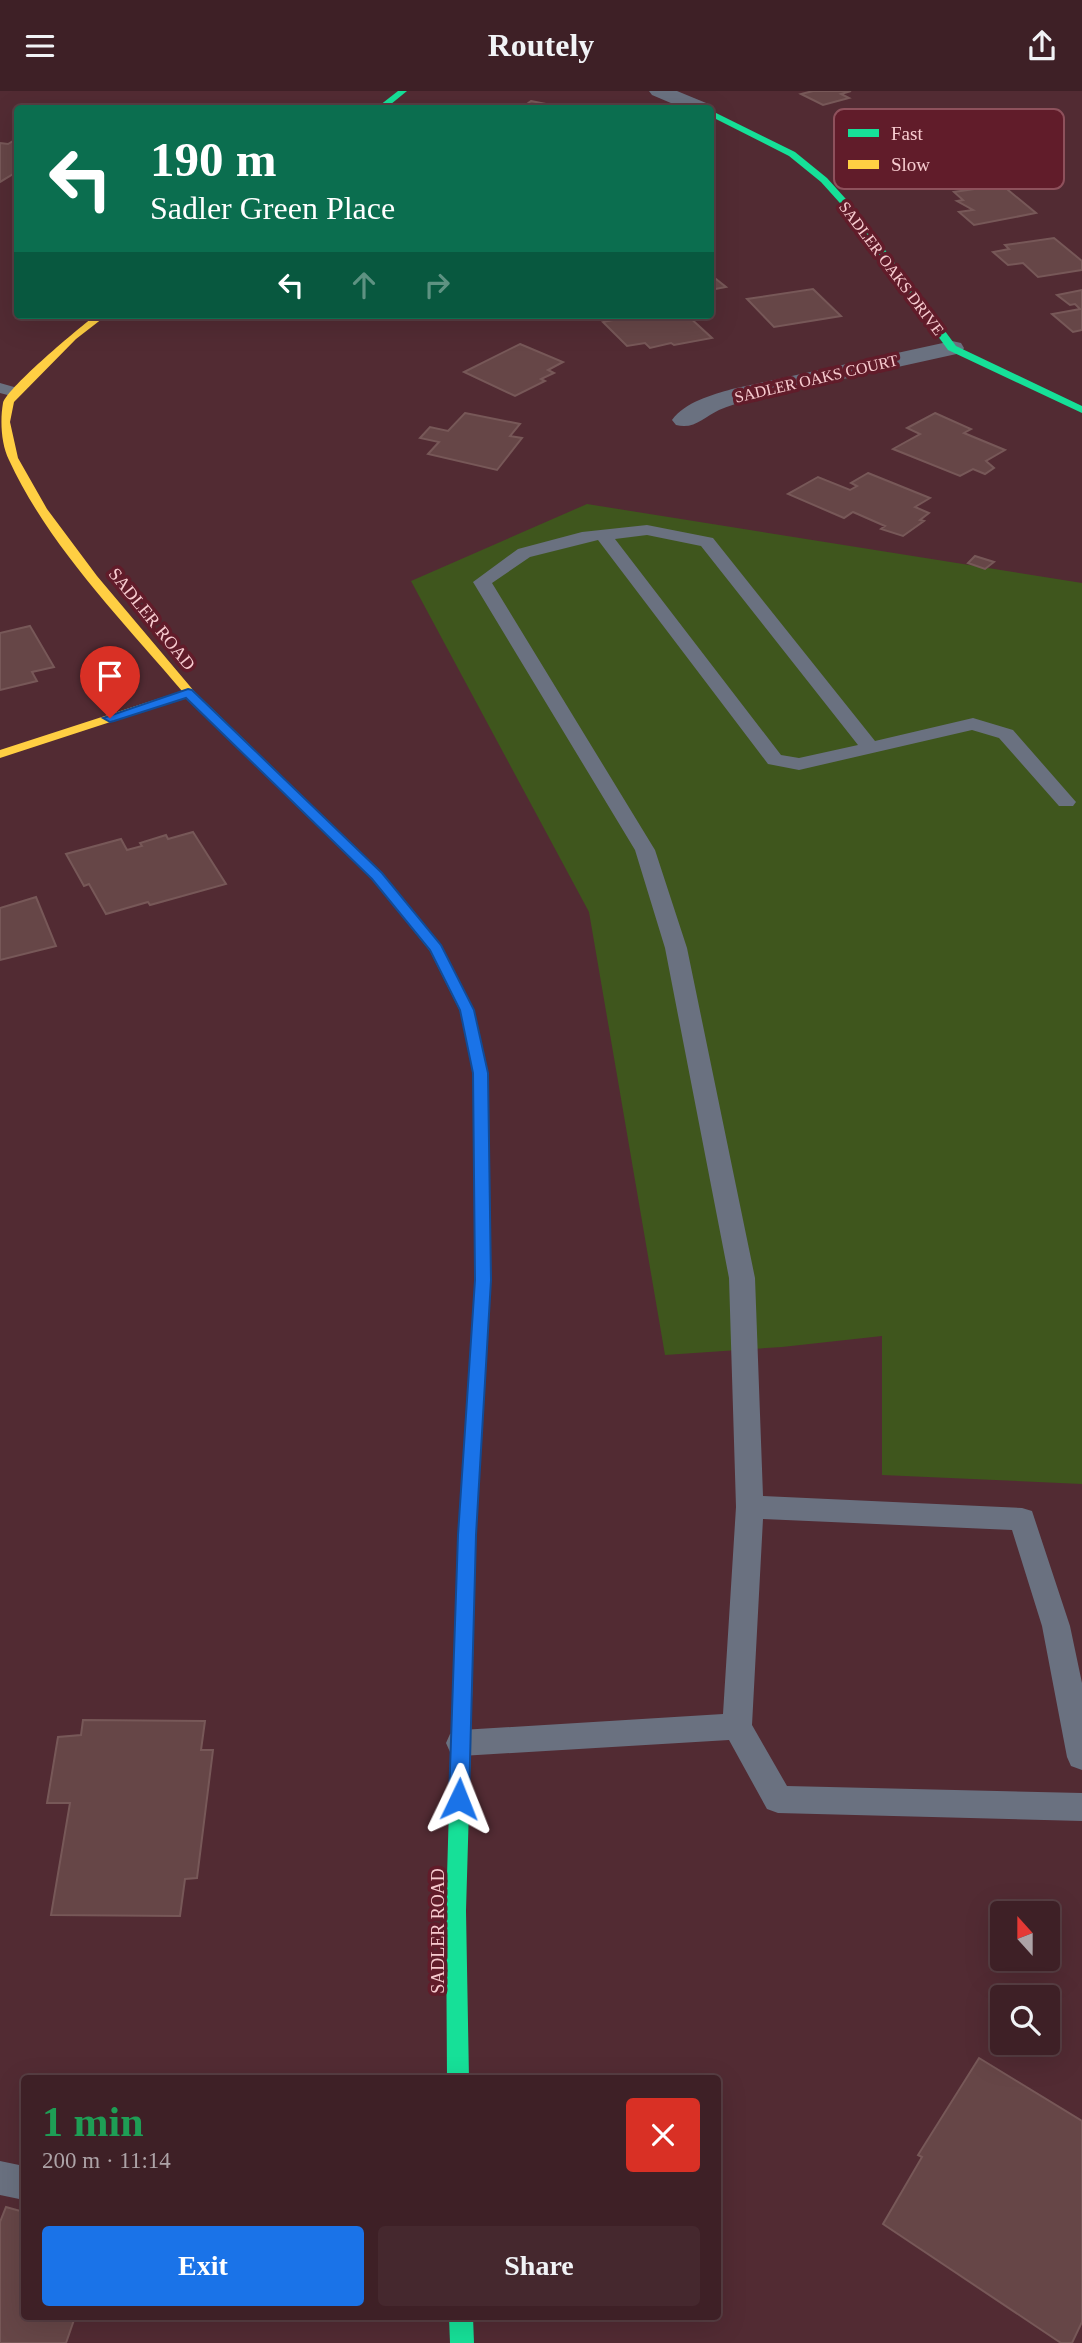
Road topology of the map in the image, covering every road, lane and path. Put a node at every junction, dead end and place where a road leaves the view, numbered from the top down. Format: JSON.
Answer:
{"nodes":[{"id":1,"x":403,"y":91,"type":"edge"},
{"id":2,"x":659,"y":91,"type":"edge"},
{"id":3,"x":384,"y":105,"type":"edge"},
{"id":4,"x":694,"y":105,"type":"edge"},
{"id":5,"x":714,"y":114,"type":"edge"},
{"id":6,"x":97,"y":319,"type":"edge"},
{"id":7,"x":952,"y":348,"type":"junction"},
{"id":8,"x":8,"y":390,"type":"edge"},
{"id":9,"x":1082,"y":410,"type":"edge"},
{"id":10,"x":685,"y":420,"type":"dead end"},
{"id":11,"x":603,"y":535,"type":"junction"},
{"id":12,"x":188,"y":693,"type":"junction"},
{"id":13,"x":871,"y":748,"type":"junction"},
{"id":14,"x":0,"y":754,"type":"edge"},
{"id":15,"x":1066,"y":803,"type":"dead end"},
{"id":16,"x":750,"y":1507,"type":"junction"},
{"id":17,"x":737,"y":1726,"type":"junction"},
{"id":18,"x":461,"y":1743,"type":"junction"},
{"id":19,"x":1082,"y":1757,"type":"edge"},
{"id":20,"x":1082,"y":1807,"type":"edge"},
{"id":21,"x":458,"y":2075,"type":"edge"},
{"id":22,"x":0,"y":2178,"type":"edge"},
{"id":23,"x":21,"y":2182,"type":"edge"},
{"id":24,"x":461,"y":2320,"type":"edge"},
{"id":25,"x":461,"y":2343,"type":"edge"}],
"edges":[{"from":1,"to":3,"type":"street"},
{"from":2,"to":4,"type":"street"},
{"from":5,"to":7,"type":"street","name":"SADLER OAKS DRIVE"},
{"from":6,"to":8,"type":"street","name":"SADLER ROAD"},
{"from":7,"to":9,"type":"street","name":"SADLER OAKS DRIVE"},
{"from":7,"to":10,"type":"street","name":"SADLER OAKS COURT"},
{"from":8,"to":12,"type":"street","name":"SADLER ROAD"},
{"from":11,"to":13,"type":"lane"},
{"from":11,"to":13,"type":"lane"},
{"from":11,"to":16,"type":"lane"},
{"from":12,"to":14,"type":"street"},
{"from":12,"to":18,"type":"street","name":"SADLER ROAD"},
{"from":13,"to":15,"type":"lane"},
{"from":16,"to":17,"type":"lane"},
{"from":16,"to":19,"type":"lane"},
{"from":17,"to":18,"type":"lane"},
{"from":17,"to":20,"type":"lane"},
{"from":18,"to":21,"type":"street","name":"SADLER ROAD"},
{"from":22,"to":23,"type":"lane"},
{"from":24,"to":25,"type":"street"}]}
